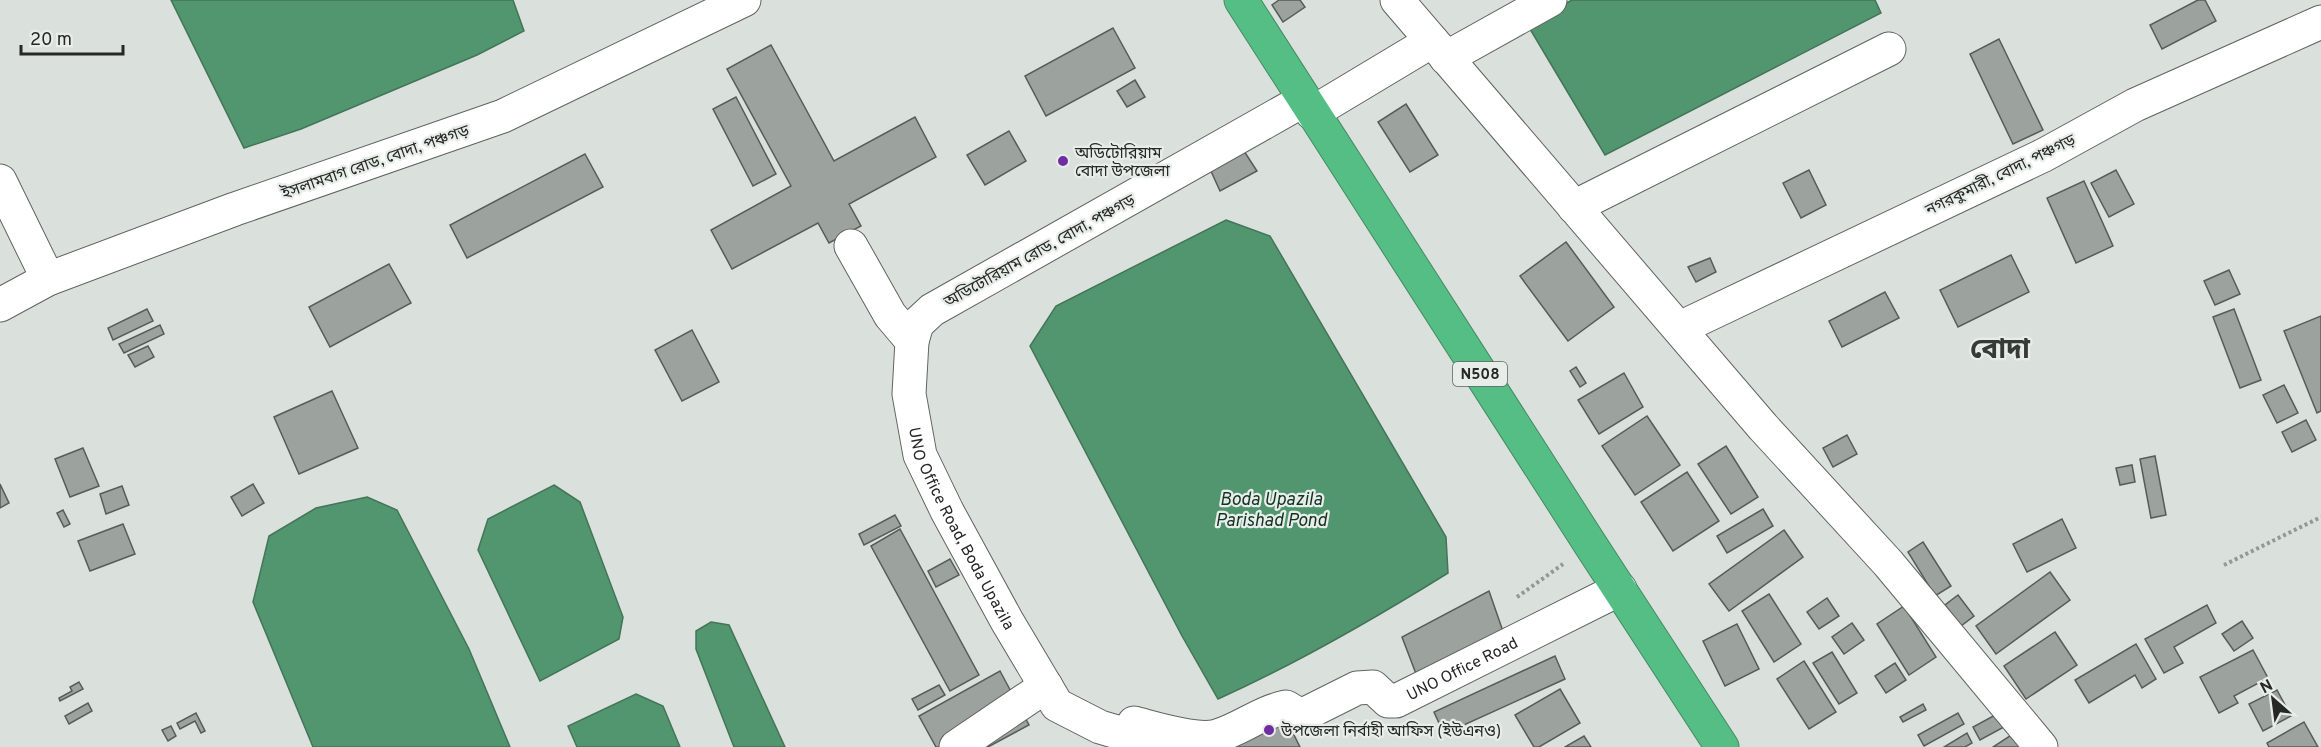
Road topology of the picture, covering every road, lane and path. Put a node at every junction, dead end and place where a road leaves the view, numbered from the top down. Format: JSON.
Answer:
{"nodes":[{"id":1,"x":744,"y":0,"type":"edge"},
{"id":2,"x":1241,"y":0,"type":"edge"},
{"id":3,"x":1397,"y":0,"type":"edge"},
{"id":4,"x":1550,"y":0,"type":"edge"},
{"id":5,"x":2321,"y":22,"type":"edge"},
{"id":6,"x":1439,"y":49,"type":"junction"},
{"id":7,"x":1889,"y":49,"type":"dead end"},
{"id":8,"x":1308,"y":106,"type":"junction"},
{"id":9,"x":0,"y":181,"type":"edge"},
{"id":10,"x":1574,"y":207,"type":"junction"},
{"id":11,"x":851,"y":246,"type":"dead end"},
{"id":12,"x":48,"y":279,"type":"junction"},
{"id":13,"x":0,"y":305,"type":"edge"},
{"id":14,"x":1680,"y":328,"type":"junction"},
{"id":15,"x":912,"y":340,"type":"junction"},
{"id":16,"x":2321,"y":517,"type":"edge"},
{"id":17,"x":1590,"y":544,"type":"junction"},
{"id":18,"x":2224,"y":566,"type":"dead end"},
{"id":19,"x":1620,"y":589,"type":"junction"},
{"id":20,"x":1517,"y":597,"type":"dead end"},
{"id":21,"x":1046,"y":686,"type":"junction"},
{"id":22,"x":1100,"y":728,"type":"junction"},
{"id":23,"x":956,"y":747,"type":"edge"},
{"id":24,"x":1160,"y":747,"type":"edge"},
{"id":25,"x":1722,"y":747,"type":"edge"},
{"id":26,"x":2042,"y":747,"type":"edge"}],
"edges":[{"from":1,"to":12,"type":"street","name":"ইসলামবাগ রোড, বোদা, পঞ্চগড়"},
{"from":2,"to":8,"type":"highway","number":"N508"},
{"from":3,"to":6,"type":"street"},
{"from":4,"to":6,"type":"street","name":"অডিটোরিয়াম রোড, বোদা, পঞ্চগড়"},
{"from":5,"to":14,"type":"street","name":"নগরকুমারী, বোদা, পঞ্চগড়"},
{"from":6,"to":8,"type":"street","name":"অডিটোরিয়াম রোড, বোদা, পঞ্চগড়"},
{"from":6,"to":10,"type":"street"},
{"from":7,"to":10,"type":"street"},
{"from":8,"to":15,"type":"street","name":"অডিটোরিয়াম রোড, বোদা, পঞ্চগড়"},
{"from":8,"to":17,"type":"highway","number":"N508"},
{"from":9,"to":12,"type":"street"},
{"from":10,"to":14,"type":"street"},
{"from":11,"to":15,"type":"street"},
{"from":12,"to":13,"type":"street","name":"ইসলামবাগ রোড, বোদা, পঞ্চগড়"},
{"from":14,"to":26,"type":"street"},
{"from":15,"to":21,"type":"street","name":"UNO Office Road, Boda Upazila"},
{"from":16,"to":18,"type":"path"},
{"from":17,"to":19,"type":"highway","number":"N508"},
{"from":17,"to":20,"type":"path"},
{"from":19,"to":22,"type":"street","name":"UNO Office Road"},
{"from":19,"to":25,"type":"highway","number":"N508"},
{"from":21,"to":22,"type":"street","name":"UNO Office Road, Boda Upazila"},
{"from":21,"to":23,"type":"street"},
{"from":22,"to":24,"type":"street","name":"UNO Office Road, Boda Upazila"}]}
